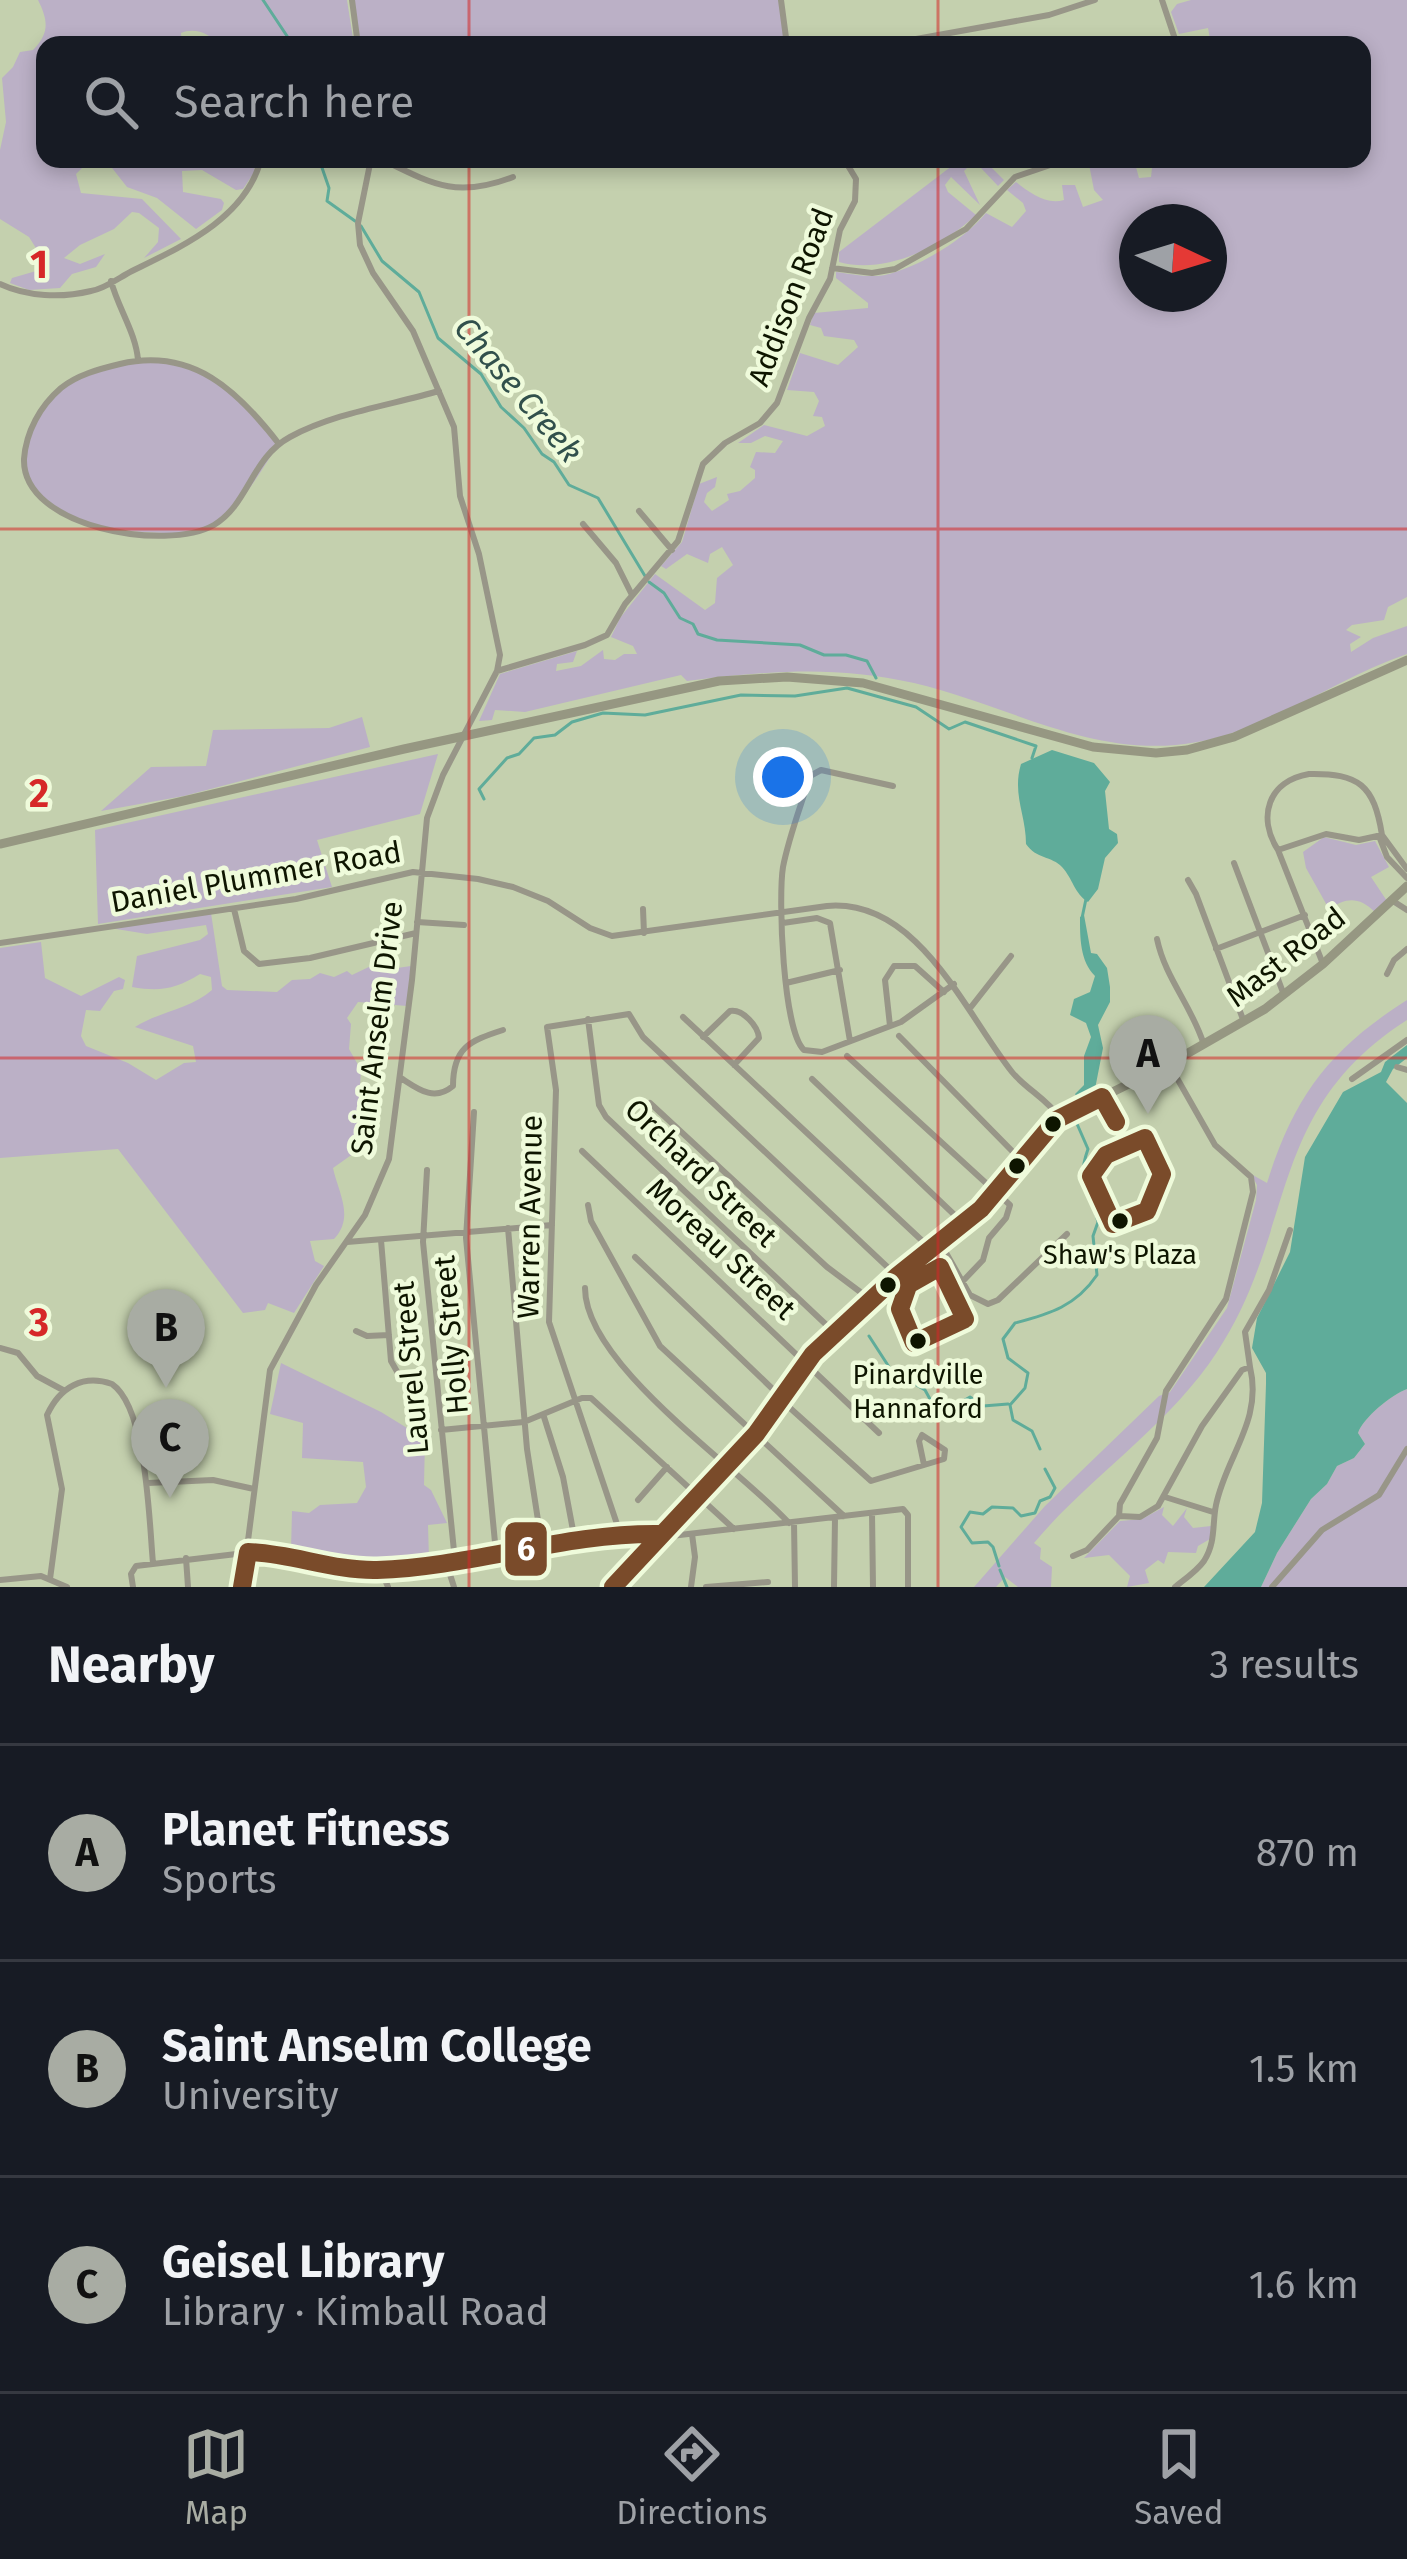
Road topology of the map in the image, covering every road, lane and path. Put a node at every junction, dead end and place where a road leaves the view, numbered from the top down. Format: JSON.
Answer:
{"nodes":[{"id":1,"x":352,"y":0,"type":"edge"},
{"id":2,"x":781,"y":0,"type":"edge"},
{"id":3,"x":1095,"y":0,"type":"edge"},
{"id":4,"x":1162,"y":0,"type":"edge"},
{"id":5,"x":357,"y":36,"type":"edge"},
{"id":6,"x":786,"y":36,"type":"edge"},
{"id":7,"x":933,"y":36,"type":"edge"},
{"id":8,"x":1174,"y":36,"type":"edge"},
{"id":9,"x":258,"y":168,"type":"edge"},
{"id":10,"x":369,"y":168,"type":"edge"},
{"id":11,"x":402,"y":168,"type":"edge"},
{"id":12,"x":849,"y":168,"type":"edge"},
{"id":13,"x":1042,"y":168,"type":"edge"},
{"id":14,"x":514,"y":177,"type":"dead end"},
{"id":15,"x":832,"y":268,"type":"junction"},
{"id":16,"x":111,"y":281,"type":"junction"},
{"id":17,"x":0,"y":284,"type":"edge"},
{"id":18,"x":139,"y":360,"type":"junction"},
{"id":19,"x":439,"y":391,"type":"junction"},
{"id":20,"x":278,"y":444,"type":"junction"},
{"id":21,"x":639,"y":511,"type":"dead end"},
{"id":22,"x":583,"y":524,"type":"dead end"},
{"id":23,"x":672,"y":550,"type":"junction"},
{"id":24,"x":632,"y":595,"type":"junction"},
{"id":25,"x":1407,"y":660,"type":"edge"},
{"id":26,"x":497,"y":671,"type":"junction"},
{"id":27,"x":463,"y":737,"type":"junction"},
{"id":28,"x":436,"y":742,"type":"junction"},
{"id":29,"x":451,"y":759,"type":"junction"},
{"id":30,"x":893,"y":787,"type":"dead end"},
{"id":31,"x":1380,"y":835,"type":"junction"},
{"id":32,"x":0,"y":844,"type":"edge"},
{"id":33,"x":1278,"y":850,"type":"junction"},
{"id":34,"x":1234,"y":862,"type":"dead end"},
{"id":35,"x":419,"y":873,"type":"junction"},
{"id":36,"x":1407,"y":878,"type":"edge"},
{"id":37,"x":1188,"y":880,"type":"dead end"},
{"id":38,"x":1393,"y":901,"type":"junction"},
{"id":39,"x":234,"y":908,"type":"junction"},
{"id":40,"x":643,"y":909,"type":"dead end"},
{"id":41,"x":1407,"y":910,"type":"edge"},
{"id":42,"x":783,"y":912,"type":"junction"},
{"id":43,"x":1306,"y":915,"type":"junction"},
{"id":44,"x":417,"y":922,"type":"junction"},
{"id":45,"x":783,"y":922,"type":"junction"},
{"id":46,"x":464,"y":925,"type":"dead end"},
{"id":47,"x":1261,"y":932,"type":"junction"},
{"id":48,"x":416,"y":933,"type":"junction"},
{"id":49,"x":644,"y":933,"type":"junction"},
{"id":50,"x":1157,"y":939,"type":"dead end"},
{"id":51,"x":0,"y":943,"type":"edge"},
{"id":52,"x":1216,"y":949,"type":"junction"},
{"id":53,"x":1407,"y":949,"type":"edge"},
{"id":54,"x":1011,"y":956,"type":"dead end"},
{"id":55,"x":1323,"y":964,"type":"junction"},
{"id":56,"x":840,"y":970,"type":"junction"},
{"id":57,"x":1387,"y":974,"type":"dead end"},
{"id":58,"x":786,"y":982,"type":"junction"},
{"id":59,"x":954,"y":984,"type":"junction"},
{"id":60,"x":944,"y":992,"type":"junction"},
{"id":61,"x":1285,"y":995,"type":"junction"},
{"id":62,"x":971,"y":1007,"type":"junction"},
{"id":63,"x":683,"y":1017,"type":"dead end"},
{"id":64,"x":588,"y":1019,"type":"junction"},
{"id":65,"x":1244,"y":1022,"type":"junction"},
{"id":66,"x":890,"y":1026,"type":"junction"},
{"id":67,"x":503,"y":1030,"type":"dead end"},
{"id":68,"x":704,"y":1036,"type":"junction"},
{"id":69,"x":899,"y":1036,"type":"dead end"},
{"id":70,"x":1407,"y":1040,"type":"edge"},
{"id":71,"x":850,"y":1041,"type":"junction"},
{"id":72,"x":1204,"y":1045,"type":"junction"},
{"id":73,"x":847,"y":1056,"type":"dead end"},
{"id":74,"x":1169,"y":1064,"type":"junction"},
{"id":75,"x":734,"y":1065,"type":"junction"},
{"id":76,"x":1397,"y":1067,"type":"dead end"},
{"id":77,"x":1407,"y":1070,"type":"edge"},
{"id":78,"x":401,"y":1078,"type":"junction"},
{"id":79,"x":812,"y":1079,"type":"dead end"},
{"id":80,"x":1352,"y":1079,"type":"dead end"},
{"id":81,"x":650,"y":1103,"type":"dead end"},
{"id":82,"x":474,"y":1112,"type":"dead end"},
{"id":83,"x":1059,"y":1117,"type":"junction"},
{"id":84,"x":581,"y":1150,"type":"dead end"},
{"id":85,"x":1022,"y":1160,"type":"junction"},
{"id":86,"x":428,"y":1170,"type":"dead end"},
{"id":87,"x":995,"y":1195,"type":"junction"},
{"id":88,"x":588,"y":1204,"type":"dead end"},
{"id":89,"x":964,"y":1224,"type":"junction"},
{"id":90,"x":553,"y":1225,"type":"junction"},
{"id":91,"x":508,"y":1228,"type":"junction"},
{"id":92,"x":1291,"y":1230,"type":"dead end"},
{"id":93,"x":466,"y":1232,"type":"junction"},
{"id":94,"x":1067,"y":1234,"type":"dead end"},
{"id":95,"x":423,"y":1236,"type":"junction"},
{"id":96,"x":382,"y":1240,"type":"junction"},
{"id":97,"x":347,"y":1242,"type":"junction"},
{"id":98,"x":934,"y":1245,"type":"junction"},
{"id":99,"x":635,"y":1257,"type":"dead end"},
{"id":100,"x":897,"y":1276,"type":"junction"},
{"id":101,"x":963,"y":1281,"type":"junction"},
{"id":102,"x":585,"y":1288,"type":"dead end"},
{"id":103,"x":871,"y":1300,"type":"junction"},
{"id":104,"x":356,"y":1331,"type":"dead end"},
{"id":105,"x":835,"y":1333,"type":"junction"},
{"id":106,"x":389,"y":1335,"type":"junction"},
{"id":107,"x":0,"y":1348,"type":"edge"},
{"id":108,"x":805,"y":1363,"type":"junction"},
{"id":109,"x":1250,"y":1367,"type":"junction"},
{"id":110,"x":399,"y":1375,"type":"dead end"},
{"id":111,"x":63,"y":1390,"type":"junction"},
{"id":112,"x":781,"y":1398,"type":"junction"},
{"id":113,"x":575,"y":1402,"type":"junction"},
{"id":114,"x":543,"y":1415,"type":"junction"},
{"id":115,"x":524,"y":1422,"type":"junction"},
{"id":116,"x":484,"y":1426,"type":"junction"},
{"id":117,"x":441,"y":1430,"type":"junction"},
{"id":118,"x":879,"y":1432,"type":"dead end"},
{"id":119,"x":756,"y":1434,"type":"junction"},
{"id":120,"x":1407,"y":1449,"type":"edge"},
{"id":121,"x":728,"y":1465,"type":"junction"},
{"id":122,"x":924,"y":1465,"type":"junction"},
{"id":123,"x":668,"y":1467,"type":"junction"},
{"id":124,"x":148,"y":1483,"type":"junction"},
{"id":125,"x":254,"y":1489,"type":"junction"},
{"id":126,"x":699,"y":1495,"type":"junction"},
{"id":127,"x":1165,"y":1497,"type":"junction"},
{"id":128,"x":638,"y":1500,"type":"dead end"},
{"id":129,"x":1214,"y":1512,"type":"junction"},
{"id":130,"x":872,"y":1513,"type":"junction"},
{"id":131,"x":1119,"y":1516,"type":"junction"},
{"id":132,"x":839,"y":1517,"type":"junction"},
{"id":133,"x":792,"y":1522,"type":"junction"},
{"id":134,"x":734,"y":1528,"type":"junction"},
{"id":135,"x":662,"y":1534,"type":"junction"},
{"id":136,"x":692,"y":1534,"type":"junction"},
{"id":137,"x":621,"y":1536,"type":"junction"},
{"id":138,"x":574,"y":1541,"type":"junction"},
{"id":139,"x":542,"y":1546,"type":"junction"},
{"id":140,"x":248,"y":1552,"type":"junction"},
{"id":141,"x":496,"y":1553,"type":"junction"},
{"id":142,"x":1073,"y":1556,"type":"dead end"},
{"id":143,"x":186,"y":1558,"type":"junction"},
{"id":144,"x":450,"y":1561,"type":"junction"},
{"id":145,"x":153,"y":1563,"type":"junction"},
{"id":146,"x":381,"y":1570,"type":"junction"},
{"id":147,"x":46,"y":1578,"type":"junction"},
{"id":148,"x":0,"y":1580,"type":"edge"},
{"id":149,"x":768,"y":1582,"type":"dead end"},
{"id":150,"x":67,"y":1587,"type":"edge"},
{"id":151,"x":133,"y":1587,"type":"edge"},
{"id":152,"x":188,"y":1587,"type":"edge"},
{"id":153,"x":242,"y":1587,"type":"edge"},
{"id":154,"x":388,"y":1587,"type":"edge"},
{"id":155,"x":454,"y":1587,"type":"edge"},
{"id":156,"x":613,"y":1587,"type":"edge"},
{"id":157,"x":691,"y":1587,"type":"edge"},
{"id":158,"x":706,"y":1587,"type":"edge"},
{"id":159,"x":795,"y":1587,"type":"edge"},
{"id":160,"x":834,"y":1587,"type":"edge"},
{"id":161,"x":873,"y":1587,"type":"edge"},
{"id":162,"x":908,"y":1587,"type":"edge"},
{"id":163,"x":1175,"y":1587,"type":"edge"},
{"id":164,"x":1272,"y":1587,"type":"edge"}],
"edges":[{"from":1,"to":5,"type":"street"},
{"from":2,"to":6,"type":"street"},
{"from":3,"to":7,"type":"street"},
{"from":4,"to":8,"type":"street"},
{"from":9,"to":16,"type":"street"},
{"from":10,"to":19,"type":"street"},
{"from":11,"to":14,"type":"street"},
{"from":12,"to":15,"type":"street","name":"Addison Road"},
{"from":13,"to":15,"type":"street"},
{"from":15,"to":23,"type":"street","name":"Addison Road"},
{"from":16,"to":17,"type":"street"},
{"from":16,"to":18,"type":"street"},
{"from":18,"to":20,"type":"street"},
{"from":18,"to":20,"type":"street"},
{"from":19,"to":20,"type":"street"},
{"from":19,"to":26,"type":"street"},
{"from":21,"to":23,"type":"street"},
{"from":22,"to":24,"type":"street"},
{"from":23,"to":24,"type":"street","name":"Addison Road"},
{"from":24,"to":26,"type":"street","name":"Addison Road"},
{"from":25,"to":27,"type":"main road"},
{"from":26,"to":27,"type":"street","name":"Saint Anselm Drive"},
{"from":27,"to":28,"type":"main road"},
{"from":27,"to":29,"type":"street","name":"Saint Anselm Drive"},
{"from":28,"to":29,"type":"street"},
{"from":28,"to":32,"type":"main road"},
{"from":29,"to":35,"type":"street","name":"Saint Anselm Drive"},
{"from":30,"to":42,"type":"street"},
{"from":31,"to":33,"type":"street"},
{"from":31,"to":33,"type":"street"},
{"from":31,"to":36,"type":"street"},
{"from":33,"to":43,"type":"street"},
{"from":34,"to":47,"type":"street"},
{"from":35,"to":39,"type":"street","name":"Daniel Plummer Road"},
{"from":35,"to":44,"type":"street","name":"Saint Anselm Drive"},
{"from":35,"to":49,"type":"street","name":"Daniel Plummer Road"},
{"from":36,"to":38,"type":"main road","name":"Mast Road"},
{"from":37,"to":52,"type":"street"},
{"from":38,"to":41,"type":"street"},
{"from":38,"to":55,"type":"main road","name":"Mast Road"},
{"from":39,"to":48,"type":"street"},
{"from":39,"to":51,"type":"street","name":"Daniel Plummer Road"},
{"from":40,"to":49,"type":"street"},
{"from":42,"to":45,"type":"street"},
{"from":42,"to":49,"type":"street","name":"Daniel Plummer Road"},
{"from":42,"to":59,"type":"street","name":"Daniel Plummer Road"},
{"from":43,"to":47,"type":"street"},
{"from":43,"to":55,"type":"street"},
{"from":44,"to":46,"type":"street"},
{"from":44,"to":48,"type":"street","name":"Saint Anselm Drive"},
{"from":45,"to":56,"type":"street"},
{"from":45,"to":58,"type":"street"},
{"from":47,"to":52,"type":"street"},
{"from":47,"to":61,"type":"street"},
{"from":48,"to":78,"type":"street","name":"Saint Anselm Drive"},
{"from":50,"to":72,"type":"street"},
{"from":52,"to":65,"type":"street"},
{"from":53,"to":57,"type":"street"},
{"from":54,"to":62,"type":"street"},
{"from":55,"to":61,"type":"main road","name":"Mast Road"},
{"from":56,"to":58,"type":"street"},
{"from":56,"to":71,"type":"street"},
{"from":58,"to":71,"type":"street"},
{"from":59,"to":60,"type":"street"},
{"from":59,"to":62,"type":"street","name":"Daniel Plummer Road"},
{"from":60,"to":66,"type":"street"},
{"from":60,"to":66,"type":"street"},
{"from":61,"to":65,"type":"main road","name":"Mast Road"},
{"from":62,"to":83,"type":"street","name":"Daniel Plummer Road"},
{"from":63,"to":68,"type":"street"},
{"from":64,"to":90,"type":"street","name":"Warren Avenue"},
{"from":64,"to":100,"type":"street"},
{"from":64,"to":105,"type":"street","name":"Orchard Street"},
{"from":65,"to":72,"type":"main road","name":"Mast Road"},
{"from":66,"to":71,"type":"street"},
{"from":67,"to":78,"type":"street"},
{"from":68,"to":75,"type":"street"},
{"from":68,"to":75,"type":"street"},
{"from":69,"to":85,"type":"street"},
{"from":70,"to":80,"type":"street"},
{"from":72,"to":74,"type":"main road","name":"Mast Road"},
{"from":73,"to":87,"type":"street"},
{"from":74,"to":83,"type":"main road","name":"Mast Road"},
{"from":74,"to":131,"type":"street"},
{"from":75,"to":98,"type":"street"},
{"from":76,"to":77,"type":"street"},
{"from":78,"to":97,"type":"street","name":"Saint Anselm Drive"},
{"from":79,"to":89,"type":"street"},
{"from":81,"to":103,"type":"street"},
{"from":82,"to":93,"type":"street","name":"Holly Street"},
{"from":83,"to":85,"type":"main road","name":"Mast Road"},
{"from":84,"to":108,"type":"street","name":"Moreau Street"},
{"from":85,"to":87,"type":"main road","name":"Mast Road"},
{"from":86,"to":95,"type":"street","name":"Laurel Street"},
{"from":87,"to":89,"type":"main road","name":"Mast Road"},
{"from":87,"to":101,"type":"street"},
{"from":88,"to":119,"type":"street"},
{"from":89,"to":98,"type":"main road","name":"Mast Road"},
{"from":90,"to":91,"type":"street"},
{"from":90,"to":113,"type":"street","name":"Warren Avenue"},
{"from":91,"to":93,"type":"street"},
{"from":91,"to":115,"type":"street"},
{"from":92,"to":109,"type":"street"},
{"from":93,"to":95,"type":"street"},
{"from":93,"to":116,"type":"street","name":"Holly Street"},
{"from":94,"to":101,"type":"street"},
{"from":95,"to":96,"type":"street"},
{"from":95,"to":117,"type":"street","name":"Laurel Street"},
{"from":96,"to":97,"type":"street"},
{"from":96,"to":106,"type":"street"},
{"from":97,"to":125,"type":"street","name":"Saint Anselm Drive"},
{"from":98,"to":100,"type":"main road","name":"Mast Road"},
{"from":98,"to":101,"type":"street"},
{"from":99,"to":112,"type":"street"},
{"from":100,"to":103,"type":"main road","name":"Mast Road"},
{"from":102,"to":121,"type":"street"},
{"from":103,"to":105,"type":"main road","name":"Mast Road"},
{"from":104,"to":106,"type":"street"},
{"from":105,"to":108,"type":"main road","name":"Mast Road"},
{"from":106,"to":110,"type":"street"},
{"from":107,"to":111,"type":"street"},
{"from":108,"to":112,"type":"main road","name":"Mast Road"},
{"from":108,"to":118,"type":"street","name":"Moreau Street"},
{"from":109,"to":127,"type":"street"},
{"from":109,"to":129,"type":"street"},
{"from":111,"to":124,"type":"street"},
{"from":111,"to":147,"type":"street"},
{"from":112,"to":119,"type":"main road","name":"Mast Road"},
{"from":112,"to":122,"type":"street"},
{"from":113,"to":114,"type":"street"},
{"from":113,"to":123,"type":"street"},
{"from":113,"to":137,"type":"street","name":"Warren Avenue"},
{"from":114,"to":115,"type":"street"},
{"from":114,"to":138,"type":"street"},
{"from":115,"to":116,"type":"street"},
{"from":115,"to":139,"type":"street"},
{"from":116,"to":117,"type":"street"},
{"from":116,"to":141,"type":"street","name":"Holly Street"},
{"from":117,"to":144,"type":"street","name":"Laurel Street"},
{"from":119,"to":121,"type":"main road","name":"Mast Road"},
{"from":119,"to":132,"type":"street"},
{"from":120,"to":164,"type":"street"},
{"from":121,"to":126,"type":"main road","name":"Mast Road"},
{"from":121,"to":133,"type":"street"},
{"from":122,"to":122,"type":"street"},
{"from":123,"to":126,"type":"street"},
{"from":123,"to":128,"type":"street"},
{"from":124,"to":125,"type":"street"},
{"from":124,"to":145,"type":"street"},
{"from":125,"to":140,"type":"street","name":"Saint Anselm Drive"},
{"from":126,"to":134,"type":"street"},
{"from":126,"to":135,"type":"main road","name":"Mast Road"},
{"from":127,"to":129,"type":"street"},
{"from":127,"to":131,"type":"street"},
{"from":129,"to":163,"type":"street"},
{"from":130,"to":132,"type":"street"},
{"from":130,"to":161,"type":"street"},
{"from":130,"to":162,"type":"street"},
{"from":131,"to":142,"type":"street"},
{"from":132,"to":133,"type":"street"},
{"from":132,"to":160,"type":"street"},
{"from":133,"to":134,"type":"street"},
{"from":133,"to":159,"type":"street"},
{"from":134,"to":136,"type":"street"},
{"from":135,"to":136,"type":"street"},
{"from":135,"to":137,"type":"street"},
{"from":135,"to":156,"type":"main road","name":"Mast Road"},
{"from":136,"to":157,"type":"street"},
{"from":137,"to":138,"type":"street"},
{"from":138,"to":139,"type":"street"},
{"from":139,"to":141,"type":"street"},
{"from":140,"to":143,"type":"street"},
{"from":140,"to":146,"type":"street"},
{"from":140,"to":153,"type":"street","name":"Saint Anselm Drive"},
{"from":141,"to":144,"type":"street"},
{"from":143,"to":145,"type":"street"},
{"from":143,"to":152,"type":"street"},
{"from":144,"to":146,"type":"street"},
{"from":144,"to":155,"type":"street","name":"Laurel Street"},
{"from":145,"to":151,"type":"street"},
{"from":146,"to":154,"type":"street"},
{"from":147,"to":148,"type":"street"},
{"from":147,"to":150,"type":"street"},
{"from":149,"to":158,"type":"street"}]}
